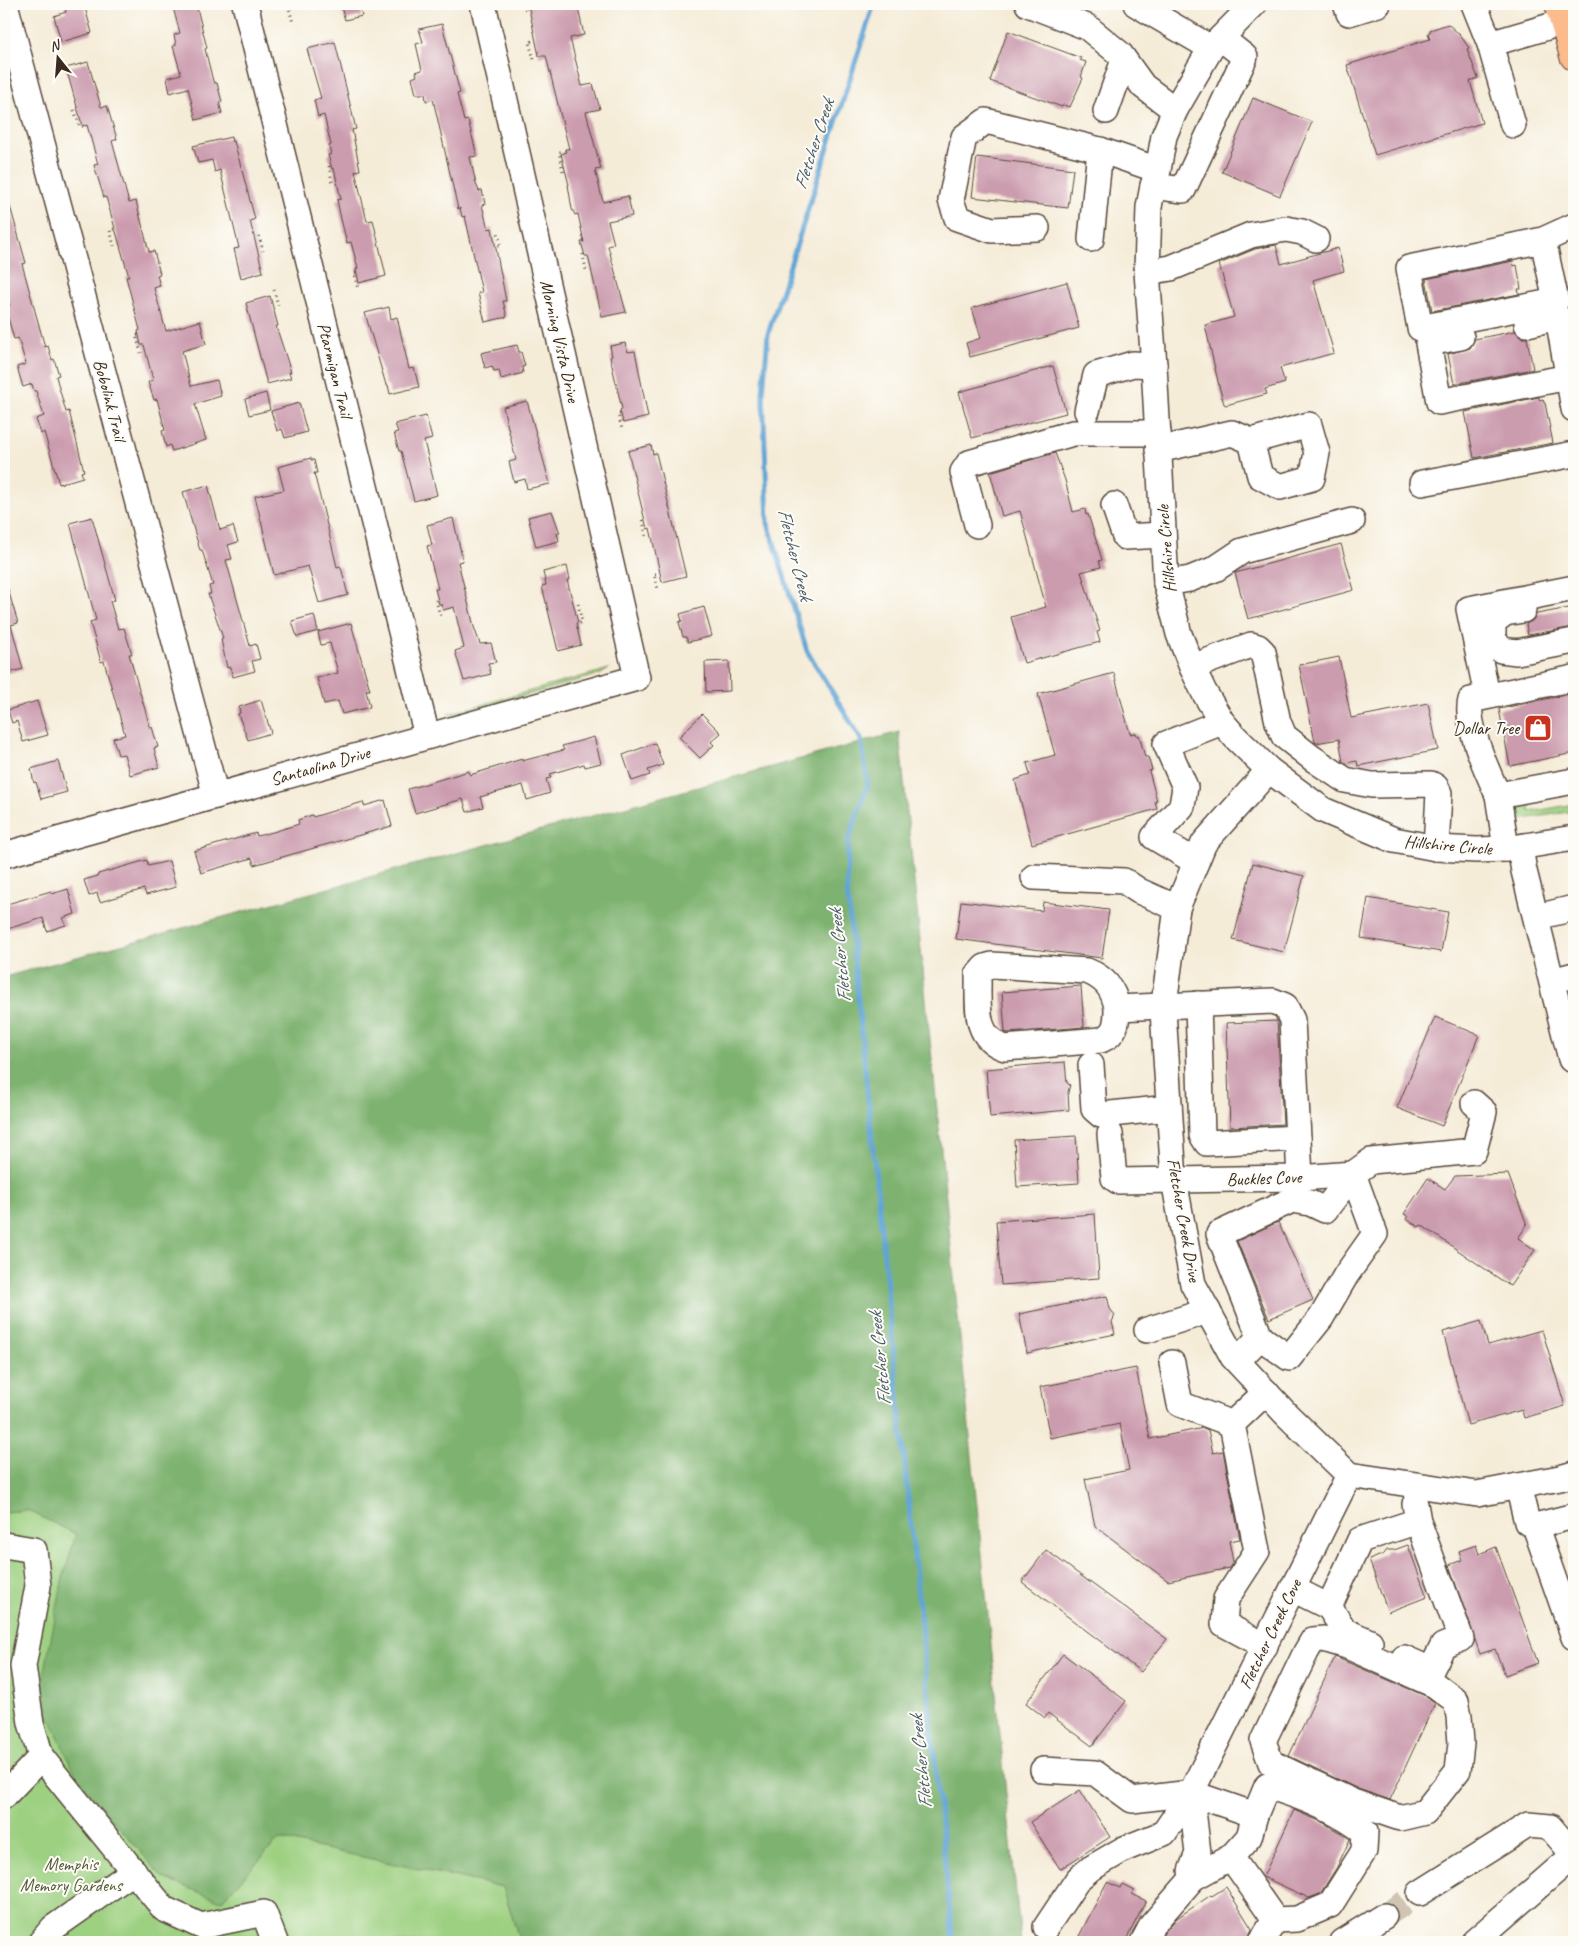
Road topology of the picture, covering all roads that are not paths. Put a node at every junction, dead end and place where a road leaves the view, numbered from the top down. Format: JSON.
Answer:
{"nodes":[{"id":1,"x":5,"y":4,"type":"edge"},
{"id":2,"x":245,"y":4,"type":"edge"},
{"id":3,"x":483,"y":4,"type":"edge"},
{"id":4,"x":1028,"y":4,"type":"edge"},
{"id":5,"x":1136,"y":4,"type":"edge"},
{"id":6,"x":1254,"y":4,"type":"edge"},
{"id":7,"x":1346,"y":4,"type":"edge"},
{"id":8,"x":1378,"y":4,"type":"edge"},
{"id":9,"x":1474,"y":4,"type":"edge"},
{"id":10,"x":1565,"y":14,"type":"edge"},
{"id":11,"x":1216,"y":43,"type":"junction"},
{"id":12,"x":1490,"y":44,"type":"junction"},
{"id":13,"x":1574,"y":56,"type":"edge"},
{"id":14,"x":1124,"y":60,"type":"junction"},
{"id":15,"x":1175,"y":110,"type":"junction"},
{"id":16,"x":1106,"y":111,"type":"dead end"},
{"id":17,"x":1513,"y":125,"type":"dead end"},
{"id":18,"x":1100,"y":150,"type":"junction"},
{"id":19,"x":1156,"y":178,"type":"junction"},
{"id":20,"x":1574,"y":226,"type":"edge"},
{"id":21,"x":1037,"y":228,"type":"dead end"},
{"id":22,"x":1091,"y":238,"type":"dead end"},
{"id":23,"x":1316,"y":239,"type":"dead end"},
{"id":24,"x":1543,"y":240,"type":"junction"},
{"id":25,"x":1147,"y":272,"type":"junction"},
{"id":26,"x":1154,"y":364,"type":"junction"},
{"id":27,"x":1572,"y":389,"type":"edge"},
{"id":28,"x":1087,"y":411,"type":"dead end"},
{"id":29,"x":1158,"y":441,"type":"junction"},
{"id":30,"x":1251,"y":441,"type":"dead end"},
{"id":31,"x":1574,"y":454,"type":"edge"},
{"id":32,"x":1422,"y":483,"type":"dead end"},
{"id":33,"x":1114,"y":505,"type":"dead end"},
{"id":34,"x":1352,"y":521,"type":"dead end"},
{"id":35,"x":977,"y":525,"type":"dead end"},
{"id":36,"x":1163,"y":535,"type":"junction"},
{"id":37,"x":1166,"y":583,"type":"junction"},
{"id":38,"x":1574,"y":588,"type":"edge"},
{"id":39,"x":1574,"y":594,"type":"edge"},
{"id":40,"x":1574,"y":641,"type":"edge"},
{"id":41,"x":1476,"y":642,"type":"junction"},
{"id":42,"x":1574,"y":647,"type":"edge"},
{"id":43,"x":1502,"y":662,"type":"junction"},
{"id":44,"x":1192,"y":667,"type":"junction"},
{"id":45,"x":637,"y":678,"type":"joint"},
{"id":46,"x":1574,"y":678,"type":"edge"},
{"id":47,"x":1495,"y":694,"type":"junction"},
{"id":48,"x":1222,"y":722,"type":"junction"},
{"id":49,"x":427,"y":736,"type":"junction"},
{"id":50,"x":1269,"y":770,"type":"junction"},
{"id":51,"x":1574,"y":781,"type":"edge"},
{"id":52,"x":1498,"y":795,"type":"junction"},
{"id":53,"x":216,"y":796,"type":"junction"},
{"id":54,"x":1574,"y":838,"type":"edge"},
{"id":55,"x":1436,"y":848,"type":"junction"},
{"id":56,"x":1513,"y":848,"type":"junction"},
{"id":57,"x":4,"y":854,"type":"edge"},
{"id":58,"x":1196,"y":862,"type":"junction"},
{"id":59,"x":1034,"y":877,"type":"dead end"},
{"id":60,"x":1177,"y":908,"type":"junction"},
{"id":61,"x":1574,"y":908,"type":"edge"},
{"id":62,"x":1537,"y":917,"type":"junction"},
{"id":63,"x":1563,"y":978,"type":"edge"},
{"id":64,"x":1198,"y":1004,"type":"junction"},
{"id":65,"x":1164,"y":1006,"type":"junction"},
{"id":66,"x":1117,"y":1008,"type":"junction"},
{"id":67,"x":1568,"y":1016,"type":"edge"},
{"id":68,"x":1573,"y":1063,"type":"edge"},
{"id":69,"x":1091,"y":1065,"type":"dead end"},
{"id":70,"x":1474,"y":1103,"type":"dead end"},
{"id":71,"x":1169,"y":1108,"type":"junction"},
{"id":72,"x":1110,"y":1134,"type":"dead end"},
{"id":73,"x":1298,"y":1138,"type":"junction"},
{"id":74,"x":1353,"y":1174,"type":"junction"},
{"id":75,"x":1300,"y":1178,"type":"junction"},
{"id":76,"x":1174,"y":1180,"type":"junction"},
{"id":77,"x":1208,"y":1311,"type":"junction"},
{"id":78,"x":1147,"y":1330,"type":"dead end"},
{"id":79,"x":1260,"y":1337,"type":"junction"},
{"id":80,"x":1237,"y":1361,"type":"junction"},
{"id":81,"x":1172,"y":1364,"type":"dead end"},
{"id":82,"x":1266,"y":1392,"type":"junction"},
{"id":83,"x":1232,"y":1424,"type":"junction"},
{"id":84,"x":1574,"y":1474,"type":"edge"},
{"id":85,"x":1349,"y":1475,"type":"junction"},
{"id":86,"x":1411,"y":1484,"type":"junction"},
{"id":87,"x":1518,"y":1486,"type":"junction"},
{"id":88,"x":1574,"y":1516,"type":"edge"},
{"id":89,"x":1418,"y":1521,"type":"junction"},
{"id":90,"x":1535,"y":1526,"type":"junction"},
{"id":91,"x":4,"y":1545,"type":"edge"},
{"id":92,"x":1293,"y":1589,"type":"junction"},
{"id":93,"x":1329,"y":1607,"type":"junction"},
{"id":94,"x":1574,"y":1637,"type":"edge"},
{"id":95,"x":1264,"y":1646,"type":"junction"},
{"id":96,"x":1229,"y":1718,"type":"junction"},
{"id":97,"x":1266,"y":1736,"type":"junction"},
{"id":98,"x":41,"y":1756,"type":"junction"},
{"id":99,"x":1043,"y":1770,"type":"dead end"},
{"id":100,"x":1191,"y":1793,"type":"junction"},
{"id":101,"x":4,"y":1796,"type":"edge"},
{"id":102,"x":1255,"y":1815,"type":"junction"},
{"id":103,"x":1574,"y":1855,"type":"edge"},
{"id":104,"x":1231,"y":1857,"type":"junction"},
{"id":105,"x":134,"y":1871,"type":"junction"},
{"id":106,"x":1193,"y":1878,"type":"junction"},
{"id":107,"x":1420,"y":1893,"type":"tunnel mouth"},
{"id":108,"x":1384,"y":1916,"type":"tunnel mouth"},
{"id":109,"x":1275,"y":1920,"type":"junction"},
{"id":110,"x":1046,"y":1927,"type":"dead end"},
{"id":111,"x":41,"y":1942,"type":"edge"},
{"id":112,"x":275,"y":1942,"type":"edge"},
{"id":113,"x":1143,"y":1942,"type":"edge"},
{"id":114,"x":1261,"y":1942,"type":"edge"},
{"id":115,"x":1342,"y":1942,"type":"edge"},
{"id":116,"x":1474,"y":1942,"type":"edge"}],
"edges":[{"from":1,"to":53,"type":"street","name":"Bobolink Trail"},
{"from":2,"to":49,"type":"street","name":"Ptarmigan Trail"},
{"from":3,"to":45,"type":"street","name":"Morning Vista Drive"},
{"from":4,"to":14,"type":"street"},
{"from":5,"to":11,"type":"street"},
{"from":6,"to":11,"type":"street","name":"Hillshire Circle"},
{"from":7,"to":8,"type":"street"},
{"from":9,"to":12,"type":"street"},
{"from":10,"to":12,"type":"street"},
{"from":10,"to":13,"type":"main road"},
{"from":11,"to":15,"type":"street","name":"Hillshire Circle"},
{"from":11,"to":19,"type":"street"},
{"from":12,"to":17,"type":"street"},
{"from":14,"to":15,"type":"street"},
{"from":14,"to":16,"type":"street"},
{"from":15,"to":19,"type":"street","name":"Hillshire Circle"},
{"from":18,"to":19,"type":"street"},
{"from":18,"to":21,"type":"street"},
{"from":18,"to":22,"type":"street"},
{"from":19,"to":25,"type":"street","name":"Hillshire Circle"},
{"from":20,"to":24,"type":"street"},
{"from":23,"to":25,"type":"street"},
{"from":24,"to":24,"type":"street"},
{"from":25,"to":26,"type":"street","name":"Hillshire Circle"},
{"from":26,"to":28,"type":"street"},
{"from":26,"to":29,"type":"street","name":"Hillshire Circle"},
{"from":27,"to":27,"type":"street"},
{"from":29,"to":30,"type":"street"},
{"from":29,"to":35,"type":"street"},
{"from":29,"to":36,"type":"street","name":"Hillshire Circle"},
{"from":31,"to":32,"type":"street"},
{"from":33,"to":36,"type":"street"},
{"from":34,"to":37,"type":"street"},
{"from":36,"to":37,"type":"street","name":"Hillshire Circle"},
{"from":37,"to":44,"type":"street","name":"Hillshire Circle"},
{"from":38,"to":41,"type":"street"},
{"from":39,"to":40,"type":"street"},
{"from":41,"to":43,"type":"street"},
{"from":41,"to":47,"type":"street"},
{"from":42,"to":43,"type":"street"},
{"from":43,"to":47,"type":"street"},
{"from":44,"to":48,"type":"street","name":"Hillshire Circle"},
{"from":44,"to":55,"type":"street"},
{"from":45,"to":49,"type":"street","name":"Santaolina Drive"},
{"from":46,"to":47,"type":"street"},
{"from":47,"to":52,"type":"street"},
{"from":48,"to":50,"type":"street","name":"Hillshire Circle"},
{"from":48,"to":58,"type":"street"},
{"from":49,"to":53,"type":"street","name":"Santaolina Drive"},
{"from":50,"to":55,"type":"street","name":"Hillshire Circle"},
{"from":50,"to":58,"type":"street","name":"Fletcher Creek Drive"},
{"from":51,"to":52,"type":"street"},
{"from":52,"to":56,"type":"street"},
{"from":53,"to":57,"type":"street","name":"Santaolina Drive"},
{"from":54,"to":56,"type":"street","name":"Hillshire Circle"},
{"from":55,"to":56,"type":"street","name":"Hillshire Circle"},
{"from":56,"to":62,"type":"street"},
{"from":58,"to":60,"type":"street","name":"Fletcher Creek Drive"},
{"from":59,"to":60,"type":"street"},
{"from":60,"to":65,"type":"street","name":"Fletcher Creek Drive"},
{"from":61,"to":62,"type":"street"},
{"from":62,"to":63,"type":"street"},
{"from":63,"to":67,"type":"street"},
{"from":64,"to":65,"type":"street"},
{"from":64,"to":73,"type":"street"},
{"from":64,"to":73,"type":"street"},
{"from":65,"to":66,"type":"street"},
{"from":65,"to":71,"type":"street","name":"Fletcher Creek Drive"},
{"from":66,"to":66,"type":"street"},
{"from":67,"to":68,"type":"street"},
{"from":69,"to":71,"type":"street"},
{"from":70,"to":74,"type":"street"},
{"from":71,"to":76,"type":"street","name":"Fletcher Creek Drive"},
{"from":72,"to":76,"type":"street","name":"Buckles Cove"},
{"from":73,"to":75,"type":"street"},
{"from":74,"to":75,"type":"street","name":"Buckles Cove"},
{"from":74,"to":79,"type":"street"},
{"from":74,"to":79,"type":"street"},
{"from":75,"to":76,"type":"street","name":"Buckles Cove"},
{"from":76,"to":77,"type":"street","name":"Fletcher Creek Drive"},
{"from":77,"to":78,"type":"street"},
{"from":77,"to":80,"type":"street","name":"Fletcher Creek Drive"},
{"from":79,"to":80,"type":"street"},
{"from":80,"to":82,"type":"street","name":"Fletcher Creek Drive"},
{"from":81,"to":83,"type":"street"},
{"from":82,"to":83,"type":"street"},
{"from":82,"to":85,"type":"street","name":"Fletcher Creek Drive"},
{"from":83,"to":95,"type":"street"},
{"from":84,"to":87,"type":"street"},
{"from":85,"to":86,"type":"street"},
{"from":85,"to":92,"type":"street","name":"Fletcher Creek Cove"},
{"from":86,"to":87,"type":"street"},
{"from":86,"to":89,"type":"street"},
{"from":87,"to":90,"type":"street"},
{"from":88,"to":90,"type":"street"},
{"from":89,"to":93,"type":"street"},
{"from":89,"to":93,"type":"street"},
{"from":90,"to":94,"type":"street"},
{"from":91,"to":98,"type":"street"},
{"from":92,"to":93,"type":"street"},
{"from":92,"to":95,"type":"street","name":"Fletcher Creek Cove"},
{"from":95,"to":96,"type":"street","name":"Fletcher Creek Cove"},
{"from":96,"to":97,"type":"street"},
{"from":96,"to":100,"type":"street","name":"Fletcher Creek Cove"},
{"from":97,"to":97,"type":"street"},
{"from":98,"to":101,"type":"street"},
{"from":98,"to":105,"type":"street"},
{"from":99,"to":100,"type":"street"},
{"from":100,"to":102,"type":"street"},
{"from":100,"to":106,"type":"street"},
{"from":100,"to":110,"type":"street","name":"Fletcher Creek Cove"},
{"from":102,"to":104,"type":"street"},
{"from":102,"to":109,"type":"street"},
{"from":103,"to":107,"type":"street"},
{"from":103,"to":116,"type":"street"},
{"from":104,"to":106,"type":"street"},
{"from":104,"to":109,"type":"street"},
{"from":105,"to":111,"type":"street"},
{"from":105,"to":112,"type":"street"},
{"from":106,"to":113,"type":"street"},
{"from":108,"to":115,"type":"street"},
{"from":109,"to":114,"type":"street"}]}
